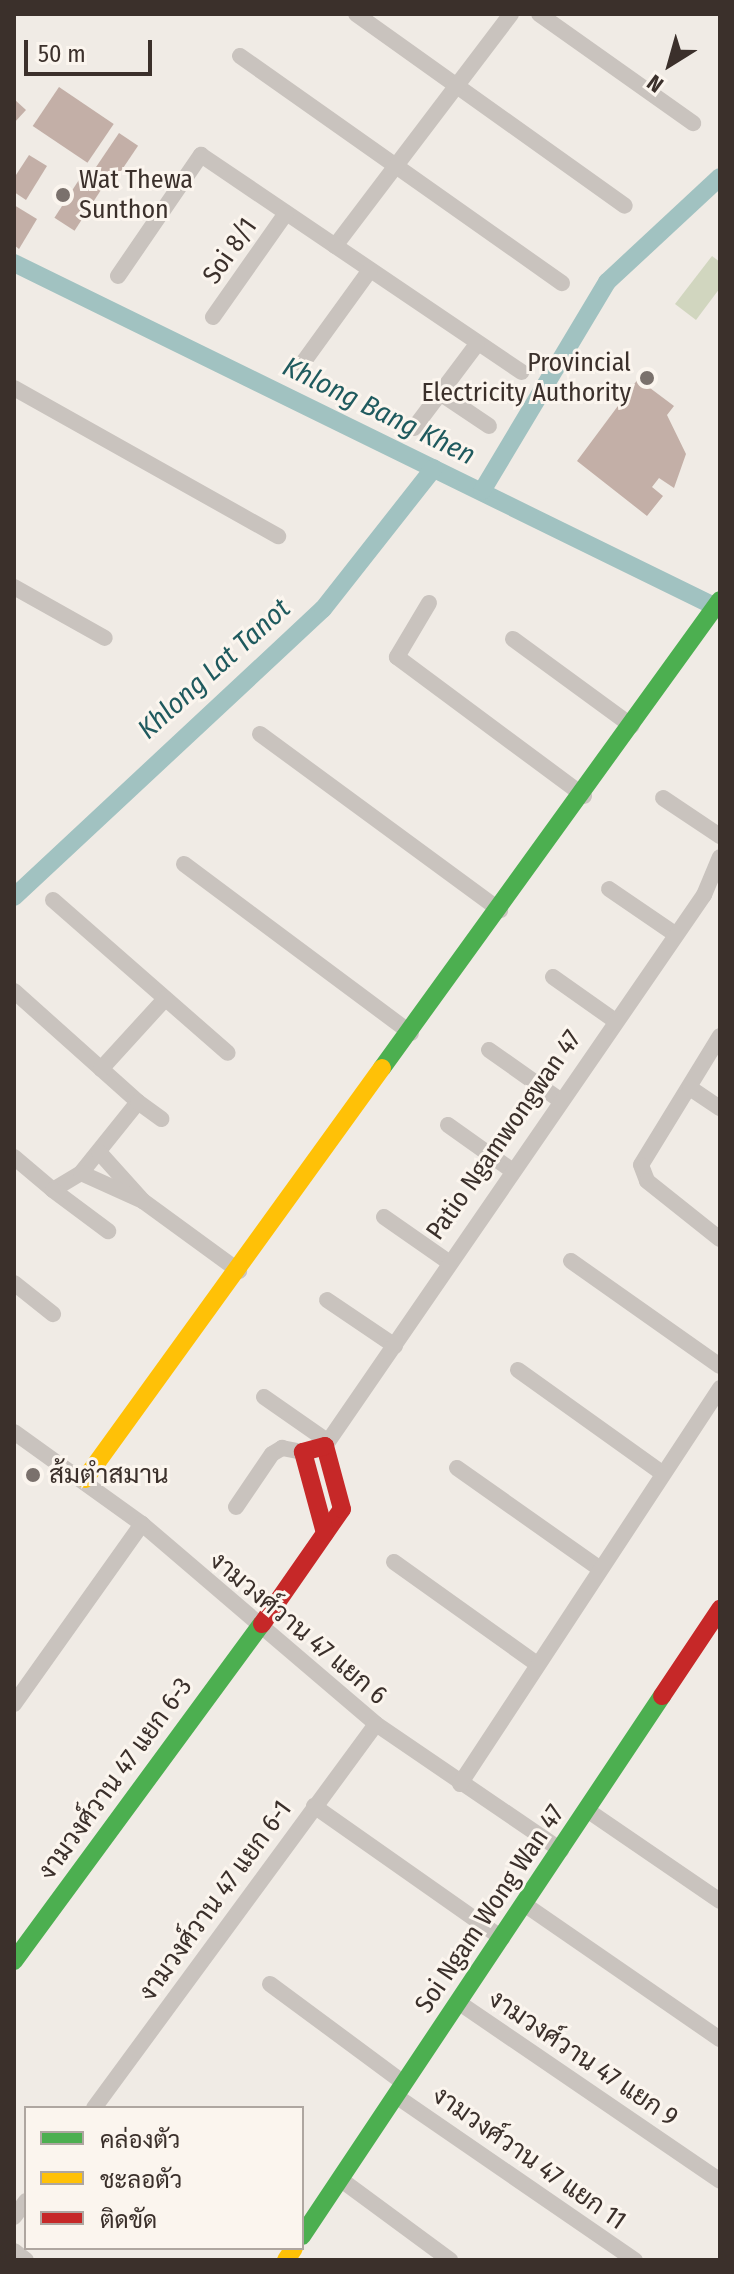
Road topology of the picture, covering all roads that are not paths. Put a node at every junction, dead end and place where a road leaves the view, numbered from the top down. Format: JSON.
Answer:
{"nodes":[{"id":1,"x":356,"y":14,"type":"edge"},
{"id":2,"x":511,"y":14,"type":"edge"},
{"id":3,"x":539,"y":14,"type":"edge"},
{"id":4,"x":240,"y":56,"type":"dead end"},
{"id":5,"x":452,"y":85,"type":"junction"},
{"id":6,"x":693,"y":123,"type":"dead end"},
{"id":7,"x":395,"y":165,"type":"junction"},
{"id":8,"x":625,"y":206,"type":"dead end"},
{"id":9,"x":286,"y":213,"type":"junction"},
{"id":10,"x":335,"y":246,"type":"junction"},
{"id":11,"x":370,"y":270,"type":"junction"},
{"id":12,"x":118,"y":276,"type":"dead end"},
{"id":13,"x":562,"y":283,"type":"dead end"},
{"id":14,"x":213,"y":317,"type":"dead end"},
{"id":15,"x":477,"y":344,"type":"junction"},
{"id":16,"x":302,"y":364,"type":"dead end"},
{"id":17,"x":521,"y":372,"type":"dead end"},
{"id":18,"x":14,"y":388,"type":"edge"},
{"id":19,"x":440,"y":393,"type":"junction"},
{"id":20,"x":489,"y":426,"type":"dead end"},
{"id":21,"x":414,"y":428,"type":"dead end"},
{"id":22,"x":278,"y":536,"type":"dead end"},
{"id":23,"x":14,"y":587,"type":"edge"},
{"id":24,"x":720,"y":600,"type":"edge"},
{"id":25,"x":429,"y":603,"type":"dead end"},
{"id":26,"x":105,"y":638,"type":"dead end"},
{"id":27,"x":513,"y":639,"type":"dead end"},
{"id":28,"x":632,"y":726,"type":"junction"},
{"id":29,"x":260,"y":734,"type":"dead end"},
{"id":30,"x":584,"y":796,"type":"junction"},
{"id":31,"x":663,"y":798,"type":"dead end"},
{"id":32,"x":720,"y":836,"type":"edge"},
{"id":33,"x":720,"y":857,"type":"edge"},
{"id":34,"x":184,"y":864,"type":"dead end"},
{"id":35,"x":609,"y":889,"type":"dead end"},
{"id":36,"x":53,"y":900,"type":"dead end"},
{"id":37,"x":500,"y":910,"type":"junction"},
{"id":38,"x":675,"y":934,"type":"junction"},
{"id":39,"x":553,"y":977,"type":"dead end"},
{"id":40,"x":14,"y":991,"type":"edge"},
{"id":41,"x":165,"y":999,"type":"junction"},
{"id":42,"x":614,"y":1020,"type":"junction"},
{"id":43,"x":411,"y":1033,"type":"junction"},
{"id":44,"x":720,"y":1036,"type":"edge"},
{"id":45,"x":489,"y":1050,"type":"dead end"},
{"id":46,"x":228,"y":1053,"type":"dead end"},
{"id":47,"x":101,"y":1069,"type":"junction"},
{"id":48,"x":690,"y":1088,"type":"junction"},
{"id":49,"x":557,"y":1098,"type":"junction"},
{"id":50,"x":138,"y":1102,"type":"junction"},
{"id":51,"x":720,"y":1108,"type":"edge"},
{"id":52,"x":161,"y":1119,"type":"dead end"},
{"id":53,"x":448,"y":1125,"type":"dead end"},
{"id":54,"x":99,"y":1152,"type":"junction"},
{"id":55,"x":14,"y":1157,"type":"edge"},
{"id":56,"x":510,"y":1169,"type":"junction"},
{"id":57,"x":81,"y":1173,"type":"junction"},
{"id":58,"x":53,"y":1190,"type":"junction"},
{"id":59,"x":143,"y":1201,"type":"junction"},
{"id":60,"x":384,"y":1217,"type":"dead end"},
{"id":61,"x":108,"y":1231,"type":"dead end"},
{"id":62,"x":720,"y":1239,"type":"edge"},
{"id":63,"x":447,"y":1261,"type":"junction"},
{"id":64,"x":571,"y":1261,"type":"dead end"},
{"id":65,"x":239,"y":1271,"type":"junction"},
{"id":66,"x":14,"y":1283,"type":"edge"},
{"id":67,"x":327,"y":1300,"type":"dead end"},
{"id":68,"x":53,"y":1314,"type":"dead end"},
{"id":69,"x":395,"y":1346,"type":"junction"},
{"id":70,"x":720,"y":1366,"type":"edge"},
{"id":71,"x":518,"y":1370,"type":"dead end"},
{"id":72,"x":720,"y":1388,"type":"edge"},
{"id":73,"x":264,"y":1397,"type":"dead end"},
{"id":74,"x":14,"y":1432,"type":"edge"},
{"id":75,"x":326,"y":1444,"type":"junction"},
{"id":76,"x":303,"y":1452,"type":"junction"},
{"id":77,"x":457,"y":1468,"type":"dead end"},
{"id":78,"x":663,"y":1474,"type":"junction"},
{"id":79,"x":85,"y":1479,"type":"junction"},
{"id":80,"x":236,"y":1507,"type":"dead end"},
{"id":81,"x":142,"y":1524,"type":"junction"},
{"id":82,"x":325,"y":1533,"type":"junction"},
{"id":83,"x":394,"y":1562,"type":"dead end"},
{"id":84,"x":600,"y":1569,"type":"junction"},
{"id":85,"x":720,"y":1609,"type":"edge"},
{"id":86,"x":259,"y":1628,"type":"junction"},
{"id":87,"x":537,"y":1664,"type":"junction"},
{"id":88,"x":14,"y":1704,"type":"edge"},
{"id":89,"x":376,"y":1724,"type":"junction"},
{"id":90,"x":460,"y":1784,"type":"junction"},
{"id":91,"x":314,"y":1806,"type":"junction"},
{"id":92,"x":587,"y":1810,"type":"junction"},
{"id":93,"x":561,"y":1850,"type":"junction"},
{"id":94,"x":720,"y":1901,"type":"edge"},
{"id":95,"x":524,"y":1904,"type":"junction"},
{"id":96,"x":502,"y":1938,"type":"junction"},
{"id":97,"x":14,"y":1961,"type":"edge"},
{"id":98,"x":270,"y":1984,"type":"dead end"},
{"id":99,"x":458,"y":2002,"type":"junction"},
{"id":100,"x":720,"y":2039,"type":"edge"},
{"id":101,"x":400,"y":2089,"type":"junction"},
{"id":102,"x":95,"y":2106,"type":"edge"},
{"id":103,"x":340,"y":2179,"type":"junction"},
{"id":104,"x":720,"y":2181,"type":"edge"},
{"id":105,"x":304,"y":2233,"type":"edge"},
{"id":106,"x":14,"y":2251,"type":"edge"},
{"id":107,"x":26,"y":2260,"type":"edge"},
{"id":108,"x":450,"y":2260,"type":"edge"},
{"id":109,"x":635,"y":2260,"type":"edge"}],
"edges":[{"from":1,"to":5,"type":"street"},
{"from":2,"to":5,"type":"street"},
{"from":3,"to":6,"type":"street"},
{"from":4,"to":7,"type":"street"},
{"from":5,"to":7,"type":"street"},
{"from":5,"to":8,"type":"street"},
{"from":7,"to":10,"type":"street"},
{"from":7,"to":13,"type":"street"},
{"from":9,"to":10,"type":"street"},
{"from":9,"to":12,"type":"street"},
{"from":9,"to":14,"type":"street","name":"Soi 8/1"},
{"from":10,"to":11,"type":"street"},
{"from":11,"to":15,"type":"street"},
{"from":11,"to":16,"type":"street"},
{"from":15,"to":17,"type":"street"},
{"from":15,"to":19,"type":"street"},
{"from":18,"to":22,"type":"street"},
{"from":19,"to":20,"type":"street"},
{"from":19,"to":21,"type":"street"},
{"from":23,"to":26,"type":"street"},
{"from":24,"to":28,"type":"street"},
{"from":25,"to":30,"type":"street"},
{"from":27,"to":28,"type":"street"},
{"from":28,"to":30,"type":"street"},
{"from":29,"to":37,"type":"street"},
{"from":30,"to":37,"type":"street"},
{"from":31,"to":32,"type":"street"},
{"from":33,"to":38,"type":"street","name":"Patio Ngamwongwan 47"},
{"from":34,"to":43,"type":"street"},
{"from":35,"to":38,"type":"street"},
{"from":36,"to":41,"type":"street"},
{"from":37,"to":43,"type":"street"},
{"from":38,"to":42,"type":"street","name":"Patio Ngamwongwan 47"},
{"from":39,"to":42,"type":"street"},
{"from":40,"to":47,"type":"street"},
{"from":41,"to":46,"type":"street"},
{"from":41,"to":47,"type":"street"},
{"from":42,"to":49,"type":"street","name":"Patio Ngamwongwan 47"},
{"from":43,"to":65,"type":"street"},
{"from":44,"to":48,"type":"street"},
{"from":45,"to":49,"type":"street"},
{"from":47,"to":50,"type":"street"},
{"from":48,"to":51,"type":"street"},
{"from":48,"to":62,"type":"street"},
{"from":49,"to":56,"type":"street","name":"Patio Ngamwongwan 47"},
{"from":50,"to":52,"type":"street"},
{"from":50,"to":54,"type":"street"},
{"from":53,"to":56,"type":"street"},
{"from":54,"to":57,"type":"street"},
{"from":54,"to":59,"type":"street"},
{"from":55,"to":58,"type":"street"},
{"from":56,"to":63,"type":"street","name":"Patio Ngamwongwan 47"},
{"from":57,"to":58,"type":"street"},
{"from":57,"to":59,"type":"street"},
{"from":58,"to":61,"type":"street"},
{"from":59,"to":65,"type":"street"},
{"from":60,"to":63,"type":"street"},
{"from":63,"to":69,"type":"street","name":"Patio Ngamwongwan 47"},
{"from":64,"to":70,"type":"street"},
{"from":65,"to":79,"type":"street"},
{"from":66,"to":68,"type":"street"},
{"from":67,"to":69,"type":"street"},
{"from":69,"to":75,"type":"street","name":"Patio Ngamwongwan 47"},
{"from":71,"to":78,"type":"street"},
{"from":72,"to":78,"type":"street"},
{"from":73,"to":75,"type":"street"},
{"from":74,"to":79,"type":"street","name":"งามวงศ์วาน 47 แยก 6"},
{"from":75,"to":76,"type":"street"},
{"from":75,"to":82,"type":"street","name":"งามวงศ์วาน 47 แยก 6-3"},
{"from":76,"to":80,"type":"street"},
{"from":76,"to":82,"type":"street"},
{"from":77,"to":84,"type":"street"},
{"from":78,"to":84,"type":"street"},
{"from":79,"to":81,"type":"street","name":"งามวงศ์วาน 47 แยก 6"},
{"from":81,"to":86,"type":"street","name":"งามวงศ์วาน 47 แยก 6"},
{"from":81,"to":88,"type":"street"},
{"from":82,"to":86,"type":"street","name":"งามวงศ์วาน 47 แยก 6-3"},
{"from":83,"to":87,"type":"street"},
{"from":84,"to":87,"type":"street"},
{"from":85,"to":92,"type":"street","name":"Soi Ngam Wong Wan 47"},
{"from":86,"to":89,"type":"street","name":"งามวงศ์วาน 47 แยก 6"},
{"from":86,"to":97,"type":"street","name":"งามวงศ์วาน 47 แยก 6-3"},
{"from":87,"to":90,"type":"street"},
{"from":89,"to":90,"type":"street","name":"งามวงศ์วาน 47 แยก 6"},
{"from":89,"to":91,"type":"street","name":"งามวงศ์วาน 47 แยก 6-1"},
{"from":90,"to":93,"type":"street","name":"งามวงศ์วาน 47 แยก 6"},
{"from":91,"to":96,"type":"street"},
{"from":91,"to":102,"type":"street","name":"งามวงศ์วาน 47 แยก 6-1"},
{"from":92,"to":93,"type":"street","name":"Soi Ngam Wong Wan 47"},
{"from":92,"to":94,"type":"street"},
{"from":93,"to":95,"type":"street","name":"Soi Ngam Wong Wan 47"},
{"from":95,"to":96,"type":"street","name":"Soi Ngam Wong Wan 47"},
{"from":95,"to":100,"type":"street"},
{"from":96,"to":99,"type":"street","name":"Soi Ngam Wong Wan 47"},
{"from":98,"to":101,"type":"street","name":"งามวงศ์วาน 47 แยก 11"},
{"from":99,"to":101,"type":"street","name":"Soi Ngam Wong Wan 47"},
{"from":99,"to":104,"type":"street","name":"งามวงศ์วาน 47 แยก 9"},
{"from":101,"to":103,"type":"street","name":"Soi Ngam Wong Wan 47"},
{"from":101,"to":109,"type":"street","name":"งามวงศ์วาน 47 แยก 11"},
{"from":103,"to":105,"type":"street","name":"Soi Ngam Wong Wan 47"},
{"from":103,"to":108,"type":"street"},
{"from":106,"to":107,"type":"street"}]}
